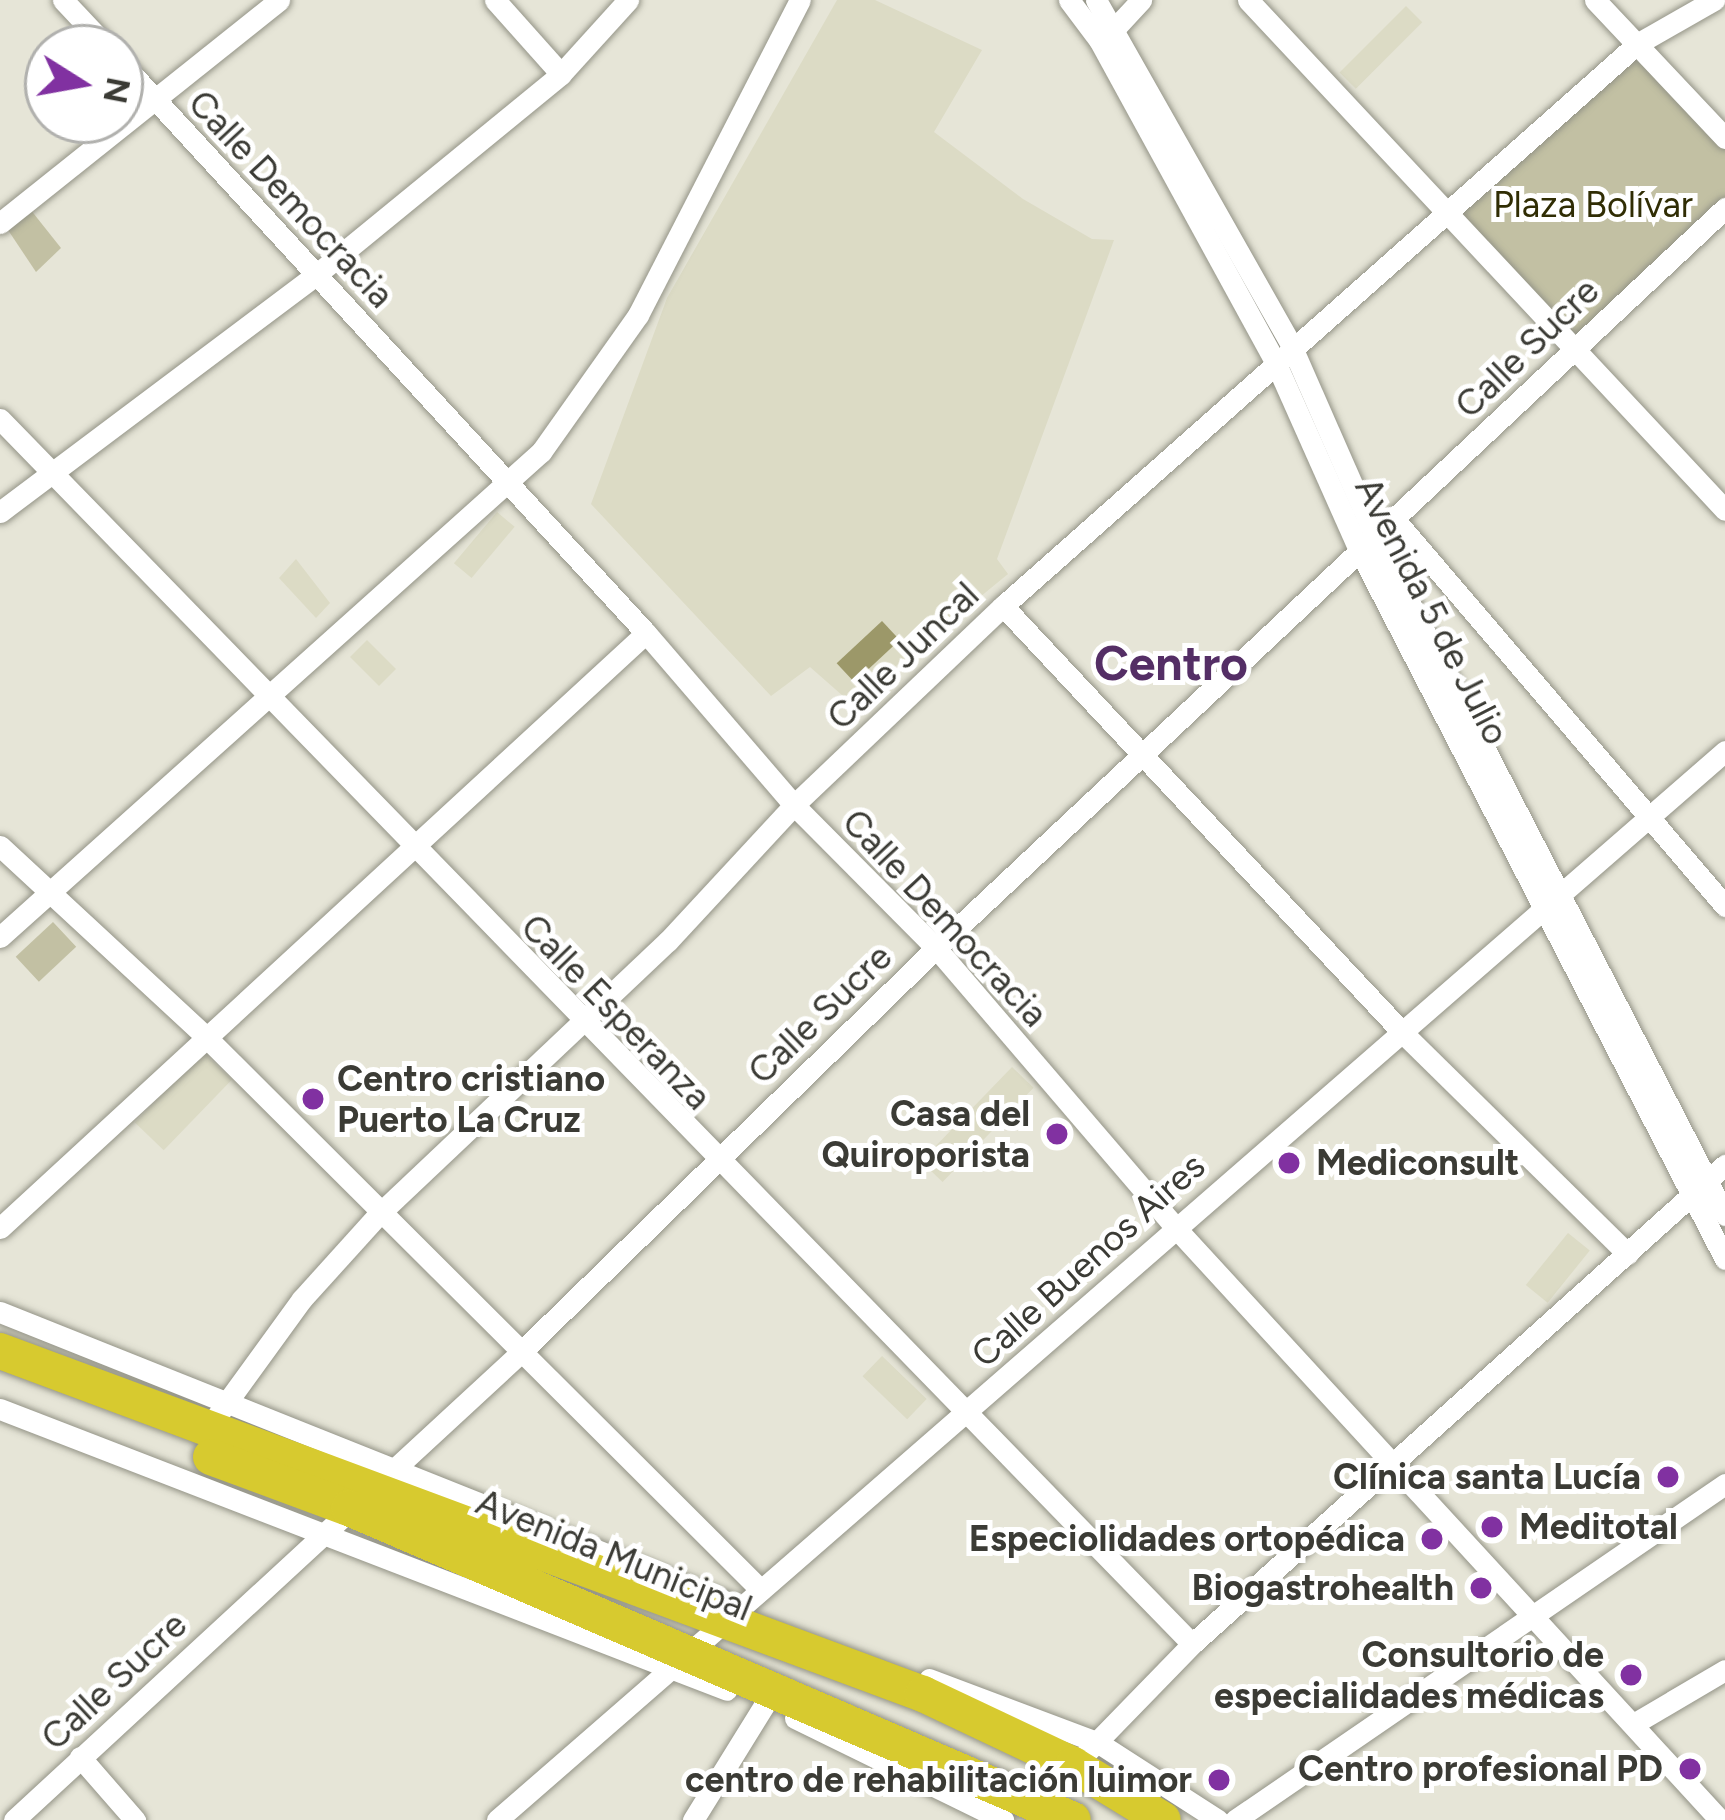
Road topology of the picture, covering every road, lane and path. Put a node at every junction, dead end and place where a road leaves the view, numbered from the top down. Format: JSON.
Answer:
{"nodes":[{"id":1,"x":63,"y":0,"type":"edge"},
{"id":2,"x":279,"y":0,"type":"edge"},
{"id":3,"x":495,"y":0,"type":"edge"},
{"id":4,"x":628,"y":0,"type":"edge"},
{"id":5,"x":800,"y":0,"type":"edge"},
{"id":6,"x":1069,"y":0,"type":"edge"},
{"id":7,"x":1096,"y":0,"type":"edge"},
{"id":8,"x":1141,"y":0,"type":"edge"},
{"id":9,"x":1248,"y":0,"type":"edge"},
{"id":10,"x":1595,"y":0,"type":"edge"},
{"id":11,"x":1714,"y":0,"type":"edge"},
{"id":12,"x":86,"y":24,"type":"edge"},
{"id":13,"x":1116,"y":27,"type":"junction"},
{"id":14,"x":1637,"y":44,"type":"junction"},
{"id":15,"x":561,"y":74,"type":"junction"},
{"id":16,"x":144,"y":87,"type":"edge"},
{"id":17,"x":156,"y":100,"type":"junction"},
{"id":18,"x":1725,"y":139,"type":"edge"},
{"id":19,"x":1725,"y":208,"type":"edge"},
{"id":20,"x":1442,"y":215,"type":"junction"},
{"id":21,"x":0,"y":224,"type":"edge"},
{"id":22,"x":317,"y":274,"type":"junction"},
{"id":23,"x":1570,"y":351,"type":"junction"},
{"id":24,"x":1283,"y":352,"type":"junction"},
{"id":25,"x":0,"y":419,"type":"edge"},
{"id":26,"x":51,"y":473,"type":"junction"},
{"id":27,"x":507,"y":486,"type":"junction"},
{"id":28,"x":1725,"y":510,"type":"edge"},
{"id":29,"x":0,"y":512,"type":"edge"},
{"id":30,"x":1395,"y":520,"type":"junction"},
{"id":31,"x":1366,"y":542,"type":"junction"},
{"id":32,"x":1003,"y":606,"type":"junction"},
{"id":33,"x":646,"y":633,"type":"junction"},
{"id":34,"x":271,"y":702,"type":"junction"},
{"id":35,"x":1725,"y":751,"type":"edge"},
{"id":36,"x":1145,"y":755,"type":"junction"},
{"id":37,"x":794,"y":805,"type":"junction"},
{"id":38,"x":1649,"y":816,"type":"junction"},
{"id":39,"x":0,"y":846,"type":"edge"},
{"id":40,"x":415,"y":848,"type":"junction"},
{"id":41,"x":48,"y":895,"type":"junction"},
{"id":42,"x":1555,"y":898,"type":"junction"},
{"id":43,"x":1725,"y":906,"type":"edge"},
{"id":44,"x":0,"y":937,"type":"edge"},
{"id":45,"x":936,"y":948,"type":"junction"},
{"id":46,"x":581,"y":1024,"type":"junction"},
{"id":47,"x":1402,"y":1033,"type":"junction"},
{"id":48,"x":207,"y":1038,"type":"junction"},
{"id":49,"x":714,"y":1161,"type":"junction"},
{"id":50,"x":1725,"y":1165,"type":"edge"},
{"id":51,"x":1700,"y":1190,"type":"junction"},
{"id":52,"x":1725,"y":1215,"type":"edge"},
{"id":53,"x":377,"y":1216,"type":"junction"},
{"id":54,"x":1173,"y":1225,"type":"junction"},
{"id":55,"x":0,"y":1228,"type":"edge"},
{"id":56,"x":1628,"y":1254,"type":"junction"},
{"id":57,"x":1725,"y":1259,"type":"edge"},
{"id":58,"x":0,"y":1312,"type":"edge"},
{"id":59,"x":0,"y":1351,"type":"edge"},
{"id":60,"x":519,"y":1354,"type":"junction"},
{"id":61,"x":0,"y":1376,"type":"edge"},
{"id":62,"x":0,"y":1409,"type":"edge"},
{"id":63,"x":965,"y":1414,"type":"junction"},
{"id":64,"x":213,"y":1445,"type":"junction"},
{"id":65,"x":1395,"y":1462,"type":"junction"},
{"id":66,"x":1725,"y":1484,"type":"edge"},
{"id":67,"x":371,"y":1486,"type":"junction"},
{"id":68,"x":321,"y":1534,"type":"junction"},
{"id":69,"x":759,"y":1588,"type":"junction"},
{"id":70,"x":731,"y":1614,"type":"junction"},
{"id":71,"x":1531,"y":1617,"type":"junction"},
{"id":72,"x":1192,"y":1644,"type":"junction"},
{"id":73,"x":683,"y":1661,"type":"junction"},
{"id":74,"x":1725,"y":1670,"type":"edge"},
{"id":75,"x":765,"y":1704,"type":"junction"},
{"id":76,"x":1635,"y":1723,"type":"junction"},
{"id":77,"x":1085,"y":1754,"type":"junction"},
{"id":78,"x":80,"y":1756,"type":"junction"},
{"id":79,"x":1014,"y":1814,"type":"edge"},
{"id":80,"x":1722,"y":1819,"type":"edge"},
{"id":81,"x":14,"y":1820,"type":"edge"},
{"id":82,"x":135,"y":1820,"type":"edge"},
{"id":83,"x":497,"y":1820,"type":"edge"},
{"id":84,"x":693,"y":1820,"type":"edge"},
{"id":85,"x":1072,"y":1820,"type":"edge"},
{"id":86,"x":1163,"y":1820,"type":"edge"},
{"id":87,"x":1217,"y":1820,"type":"edge"},
{"id":88,"x":1235,"y":1820,"type":"edge"}],
"edges":[{"from":1,"to":12,"type":"street"},
{"from":2,"to":17,"type":"street"},
{"from":3,"to":15,"type":"street"},
{"from":4,"to":15,"type":"street"},
{"from":5,"to":27,"type":"street"},
{"from":6,"to":24,"type":"street","name":"Avenida 5 de Julio"},
{"from":7,"to":13,"type":"street","name":"Avenida 5 de Julio"},
{"from":8,"to":13,"type":"street"},
{"from":9,"to":20,"type":"street"},
{"from":10,"to":14,"type":"street"},
{"from":11,"to":14,"type":"street","name":"Calle Juncal"},
{"from":13,"to":24,"type":"street","name":"Avenida 5 de Julio"},
{"from":14,"to":18,"type":"street"},
{"from":14,"to":20,"type":"street","name":"Calle Juncal"},
{"from":15,"to":22,"type":"street"},
{"from":16,"to":17,"type":"street","name":"Calle Democracia"},
{"from":17,"to":21,"type":"street"},
{"from":17,"to":22,"type":"street","name":"Calle Democracia"},
{"from":19,"to":23,"type":"street","name":"Calle Sucre"},
{"from":20,"to":23,"type":"street"},
{"from":20,"to":24,"type":"street","name":"Calle Juncal"},
{"from":22,"to":26,"type":"street"},
{"from":22,"to":27,"type":"street","name":"Calle Democracia"},
{"from":23,"to":28,"type":"street"},
{"from":23,"to":30,"type":"street","name":"Calle Sucre"},
{"from":24,"to":31,"type":"street","name":"Avenida 5 de Julio"},
{"from":24,"to":32,"type":"street","name":"Calle Juncal"},
{"from":25,"to":26,"type":"street","name":"Calle Esperanza"},
{"from":26,"to":29,"type":"street"},
{"from":26,"to":34,"type":"street","name":"Calle Esperanza"},
{"from":27,"to":33,"type":"street","name":"Calle Democracia"},
{"from":27,"to":34,"type":"street"},
{"from":30,"to":31,"type":"street","name":"Calle Sucre"},
{"from":30,"to":38,"type":"street"},
{"from":31,"to":36,"type":"street","name":"Calle Sucre"},
{"from":31,"to":42,"type":"street","name":"Avenida 5 de Julio"},
{"from":32,"to":36,"type":"street"},
{"from":32,"to":37,"type":"street","name":"Calle Juncal"},
{"from":33,"to":37,"type":"street","name":"Calle Democracia"},
{"from":33,"to":40,"type":"street"},
{"from":34,"to":40,"type":"street","name":"Calle Esperanza"},
{"from":34,"to":41,"type":"street"},
{"from":35,"to":38,"type":"street","name":"Calle Buenos Aires"},
{"from":36,"to":45,"type":"street","name":"Calle Sucre"},
{"from":36,"to":47,"type":"street"},
{"from":37,"to":45,"type":"street","name":"Calle Democracia"},
{"from":37,"to":46,"type":"street","name":"Calle Juncal"},
{"from":38,"to":42,"type":"street","name":"Calle Buenos Aires"},
{"from":38,"to":43,"type":"street"},
{"from":39,"to":41,"type":"street"},
{"from":40,"to":46,"type":"street","name":"Calle Esperanza"},
{"from":40,"to":48,"type":"street"},
{"from":41,"to":44,"type":"street"},
{"from":41,"to":48,"type":"street"},
{"from":42,"to":47,"type":"street","name":"Calle Buenos Aires"},
{"from":42,"to":51,"type":"street","name":"Avenida 5 de Julio"},
{"from":45,"to":49,"type":"street","name":"Calle Sucre"},
{"from":45,"to":54,"type":"street","name":"Calle Democracia"},
{"from":46,"to":49,"type":"street","name":"Calle Esperanza"},
{"from":46,"to":53,"type":"street","name":"Calle Juncal"},
{"from":47,"to":54,"type":"street","name":"Calle Buenos Aires"},
{"from":47,"to":56,"type":"street"},
{"from":48,"to":53,"type":"street"},
{"from":48,"to":55,"type":"street"},
{"from":49,"to":60,"type":"street","name":"Calle Sucre"},
{"from":49,"to":63,"type":"street","name":"Calle Esperanza"},
{"from":50,"to":51,"type":"street"},
{"from":51,"to":52,"type":"street","name":"Avenida 5 de Julio"},
{"from":51,"to":56,"type":"street"},
{"from":51,"to":57,"type":"street","name":"Avenida 5 de Julio"},
{"from":53,"to":60,"type":"street"},
{"from":53,"to":64,"type":"street","name":"Calle Juncal"},
{"from":54,"to":63,"type":"street","name":"Calle Buenos Aires"},
{"from":54,"to":65,"type":"street","name":"Calle Democracia"},
{"from":56,"to":65,"type":"street"},
{"from":58,"to":64,"type":"street","name":"Avenida Municipal"},
{"from":59,"to":64,"type":"highway","name":"Avenida Municipal"},
{"from":60,"to":67,"type":"street","name":"Calle Sucre"},
{"from":60,"to":69,"type":"street"},
{"from":61,"to":64,"type":"highway","name":"Avenida Municipal"},
{"from":62,"to":64,"type":"street","name":"Avenida Municipal"},
{"from":63,"to":69,"type":"street","name":"Calle Buenos Aires"},
{"from":63,"to":72,"type":"street","name":"Calle Esperanza"},
{"from":64,"to":67,"type":"highway","name":"Avenida Municipal"},
{"from":64,"to":68,"type":"street","name":"Avenida Municipal"},
{"from":65,"to":71,"type":"street","name":"Calle Democracia"},
{"from":65,"to":72,"type":"street"},
{"from":66,"to":71,"type":"street"},
{"from":67,"to":68,"type":"street","name":"Calle Sucre"},
{"from":67,"to":70,"type":"highway","name":"Avenida Municipal"},
{"from":67,"to":73,"type":"highway","name":"Avenida Municipal"},
{"from":68,"to":73,"type":"street","name":"Avenida Municipal"},
{"from":68,"to":78,"type":"street","name":"Calle Sucre"},
{"from":69,"to":70,"type":"street","name":"Calle Buenos Aires"},
{"from":70,"to":73,"type":"street","name":"Calle Buenos Aires"},
{"from":70,"to":77,"type":"highway","name":"Avenida Municipal"},
{"from":71,"to":76,"type":"street","name":"Calle Democracia"},
{"from":71,"to":88,"type":"street"},
{"from":72,"to":77,"type":"street"},
{"from":73,"to":75,"type":"street","name":"Avenida Municipal"},
{"from":73,"to":79,"type":"highway","name":"Avenida Municipal"},
{"from":73,"to":83,"type":"street","name":"Calle Buenos Aires"},
{"from":74,"to":76,"type":"street"},
{"from":75,"to":79,"type":"street","name":"Avenida Municipal"},
{"from":75,"to":84,"type":"street"},
{"from":76,"to":80,"type":"street","name":"Calle Democracia"},
{"from":77,"to":86,"type":"highway","name":"Avenida Municipal"},
{"from":77,"to":87,"type":"street","name":"Avenida Municipal"},
{"from":78,"to":81,"type":"street","name":"Calle Sucre"},
{"from":78,"to":82,"type":"street"},
{"from":79,"to":85,"type":"highway","name":"Avenida Municipal"}]}
